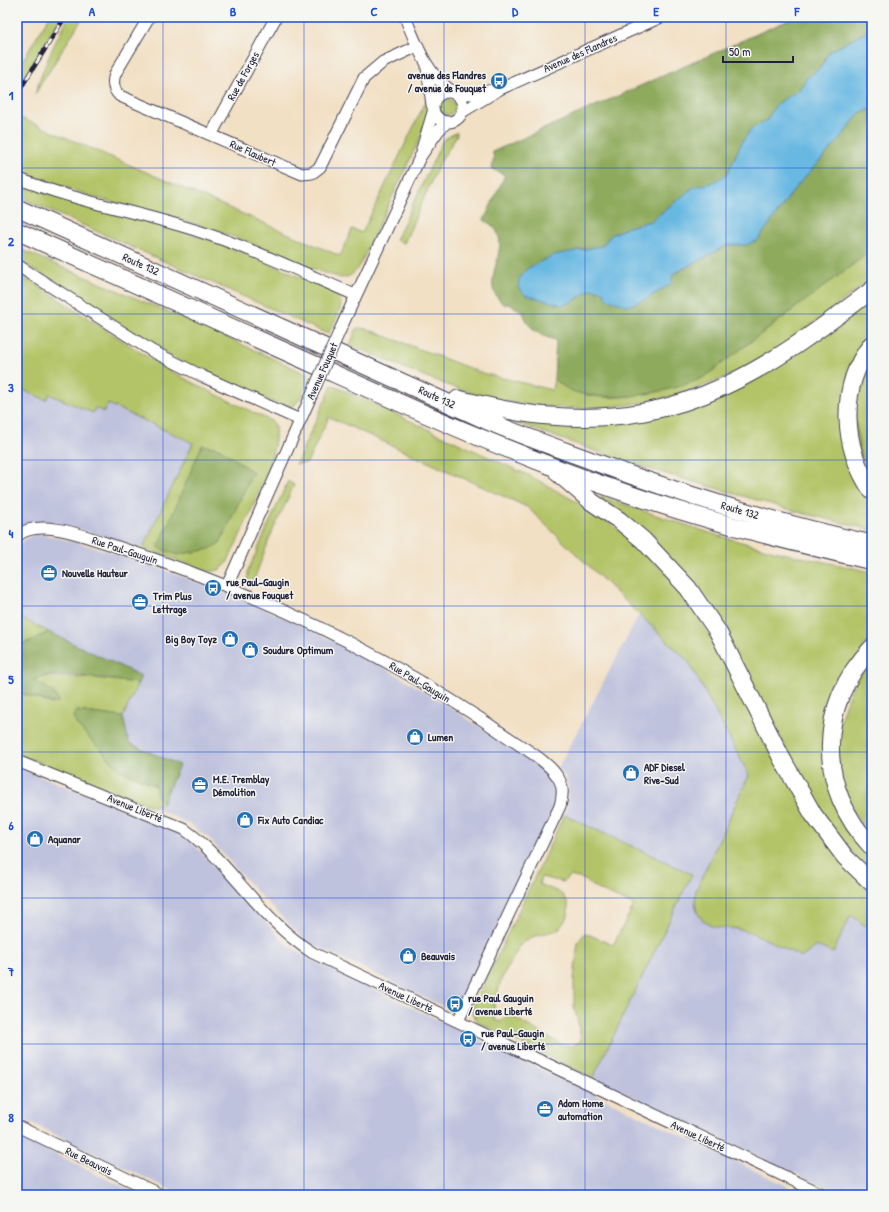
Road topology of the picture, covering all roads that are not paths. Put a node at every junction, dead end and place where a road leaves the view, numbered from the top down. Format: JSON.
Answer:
{"nodes":[{"id":1,"x":149,"y":17,"type":"edge"},
{"id":2,"x":276,"y":17,"type":"edge"},
{"id":3,"x":405,"y":17,"type":"edge"},
{"id":4,"x":661,"y":17,"type":"edge"},
{"id":5,"x":418,"y":46,"type":"junction"},
{"id":6,"x":427,"y":67,"type":"junction"},
{"id":7,"x":500,"y":89,"type":"junction"},
{"id":8,"x":455,"y":93,"type":"junction"},
{"id":9,"x":433,"y":108,"type":"junction"},
{"id":10,"x":462,"y":112,"type":"junction"},
{"id":11,"x":447,"y":122,"type":"junction"},
{"id":12,"x":211,"y":135,"type":"junction"},
{"id":13,"x":420,"y":157,"type":"junction"},
{"id":14,"x":17,"y":178,"type":"edge"},
{"id":15,"x":17,"y":208,"type":"edge"},
{"id":16,"x":17,"y":231,"type":"edge"},
{"id":17,"x":17,"y":265,"type":"edge"},
{"id":18,"x":872,"y":290,"type":"edge"},
{"id":19,"x":355,"y":295,"type":"junction"},
{"id":20,"x":872,"y":344,"type":"edge"},
{"id":21,"x":426,"y":392,"type":"junction"},
{"id":22,"x":300,"y":420,"type":"junction"},
{"id":23,"x":549,"y":465,"type":"junction"},
{"id":24,"x":872,"y":491,"type":"edge"},
{"id":25,"x":17,"y":536,"type":"edge"},
{"id":26,"x":872,"y":544,"type":"edge"},
{"id":27,"x":872,"y":561,"type":"edge"},
{"id":28,"x":226,"y":586,"type":"junction"},
{"id":29,"x":872,"y":648,"type":"edge"},
{"id":30,"x":17,"y":761,"type":"edge"},
{"id":31,"x":872,"y":847,"type":"edge"},
{"id":32,"x":872,"y":883,"type":"edge"},
{"id":33,"x":458,"y":1022,"type":"junction"},
{"id":34,"x":17,"y":1126,"type":"edge"},
{"id":35,"x":161,"y":1195,"type":"edge"},
{"id":36,"x":824,"y":1195,"type":"edge"}],
"edges":[{"from":1,"to":12,"type":"street","name":"Rue Flaubert"},
{"from":2,"to":12,"type":"street","name":"Rue de Forges"},
{"from":3,"to":5,"type":"street","name":"Avenue Fouquet"},
{"from":4,"to":7,"type":"street","name":"Avenue des Flandres"},
{"from":5,"to":6,"type":"street","name":"Avenue Fouquet"},
{"from":5,"to":12,"type":"street","name":"Rue Flaubert"},
{"from":6,"to":8,"type":"street","name":"Avenue Fouquet"},
{"from":6,"to":9,"type":"street","name":"Avenue Fouquet"},
{"from":7,"to":8,"type":"street","name":"Avenue des Flandres"},
{"from":7,"to":10,"type":"street","name":"Avenue des Flandres"},
{"from":8,"to":9,"type":"street"},
{"from":8,"to":10,"type":"street"},
{"from":9,"to":11,"type":"street"},
{"from":9,"to":13,"type":"street","name":"Avenue Fouquet"},
{"from":10,"to":11,"type":"street"},
{"from":11,"to":13,"type":"street","name":"Avenue Fouquet"},
{"from":13,"to":19,"type":"street","name":"Avenue Fouquet"},
{"from":14,"to":19,"type":"street"},
{"from":15,"to":21,"type":"highway","name":"Route 132"},
{"from":16,"to":23,"type":"highway","name":"Route 132"},
{"from":17,"to":22,"type":"street"},
{"from":18,"to":21,"type":"highway"},
{"from":19,"to":22,"type":"street","name":"Avenue Fouquet","bridge":true},
{"from":20,"to":24,"type":"highway"},
{"from":21,"to":26,"type":"highway","name":"Route 132"},
{"from":22,"to":28,"type":"street","name":"Avenue Fouquet"},
{"from":23,"to":27,"type":"highway","name":"Route 132"},
{"from":23,"to":32,"type":"highway"},
{"from":25,"to":28,"type":"street","name":"Rue Paul-Gauguin"},
{"from":28,"to":33,"type":"street","name":"Rue Paul-Gauguin"},
{"from":29,"to":31,"type":"highway"},
{"from":30,"to":33,"type":"street","name":"Avenue Liberté"},
{"from":33,"to":36,"type":"street","name":"Avenue Liberté"},
{"from":34,"to":35,"type":"street","name":"Rue Beauvais"}]}
